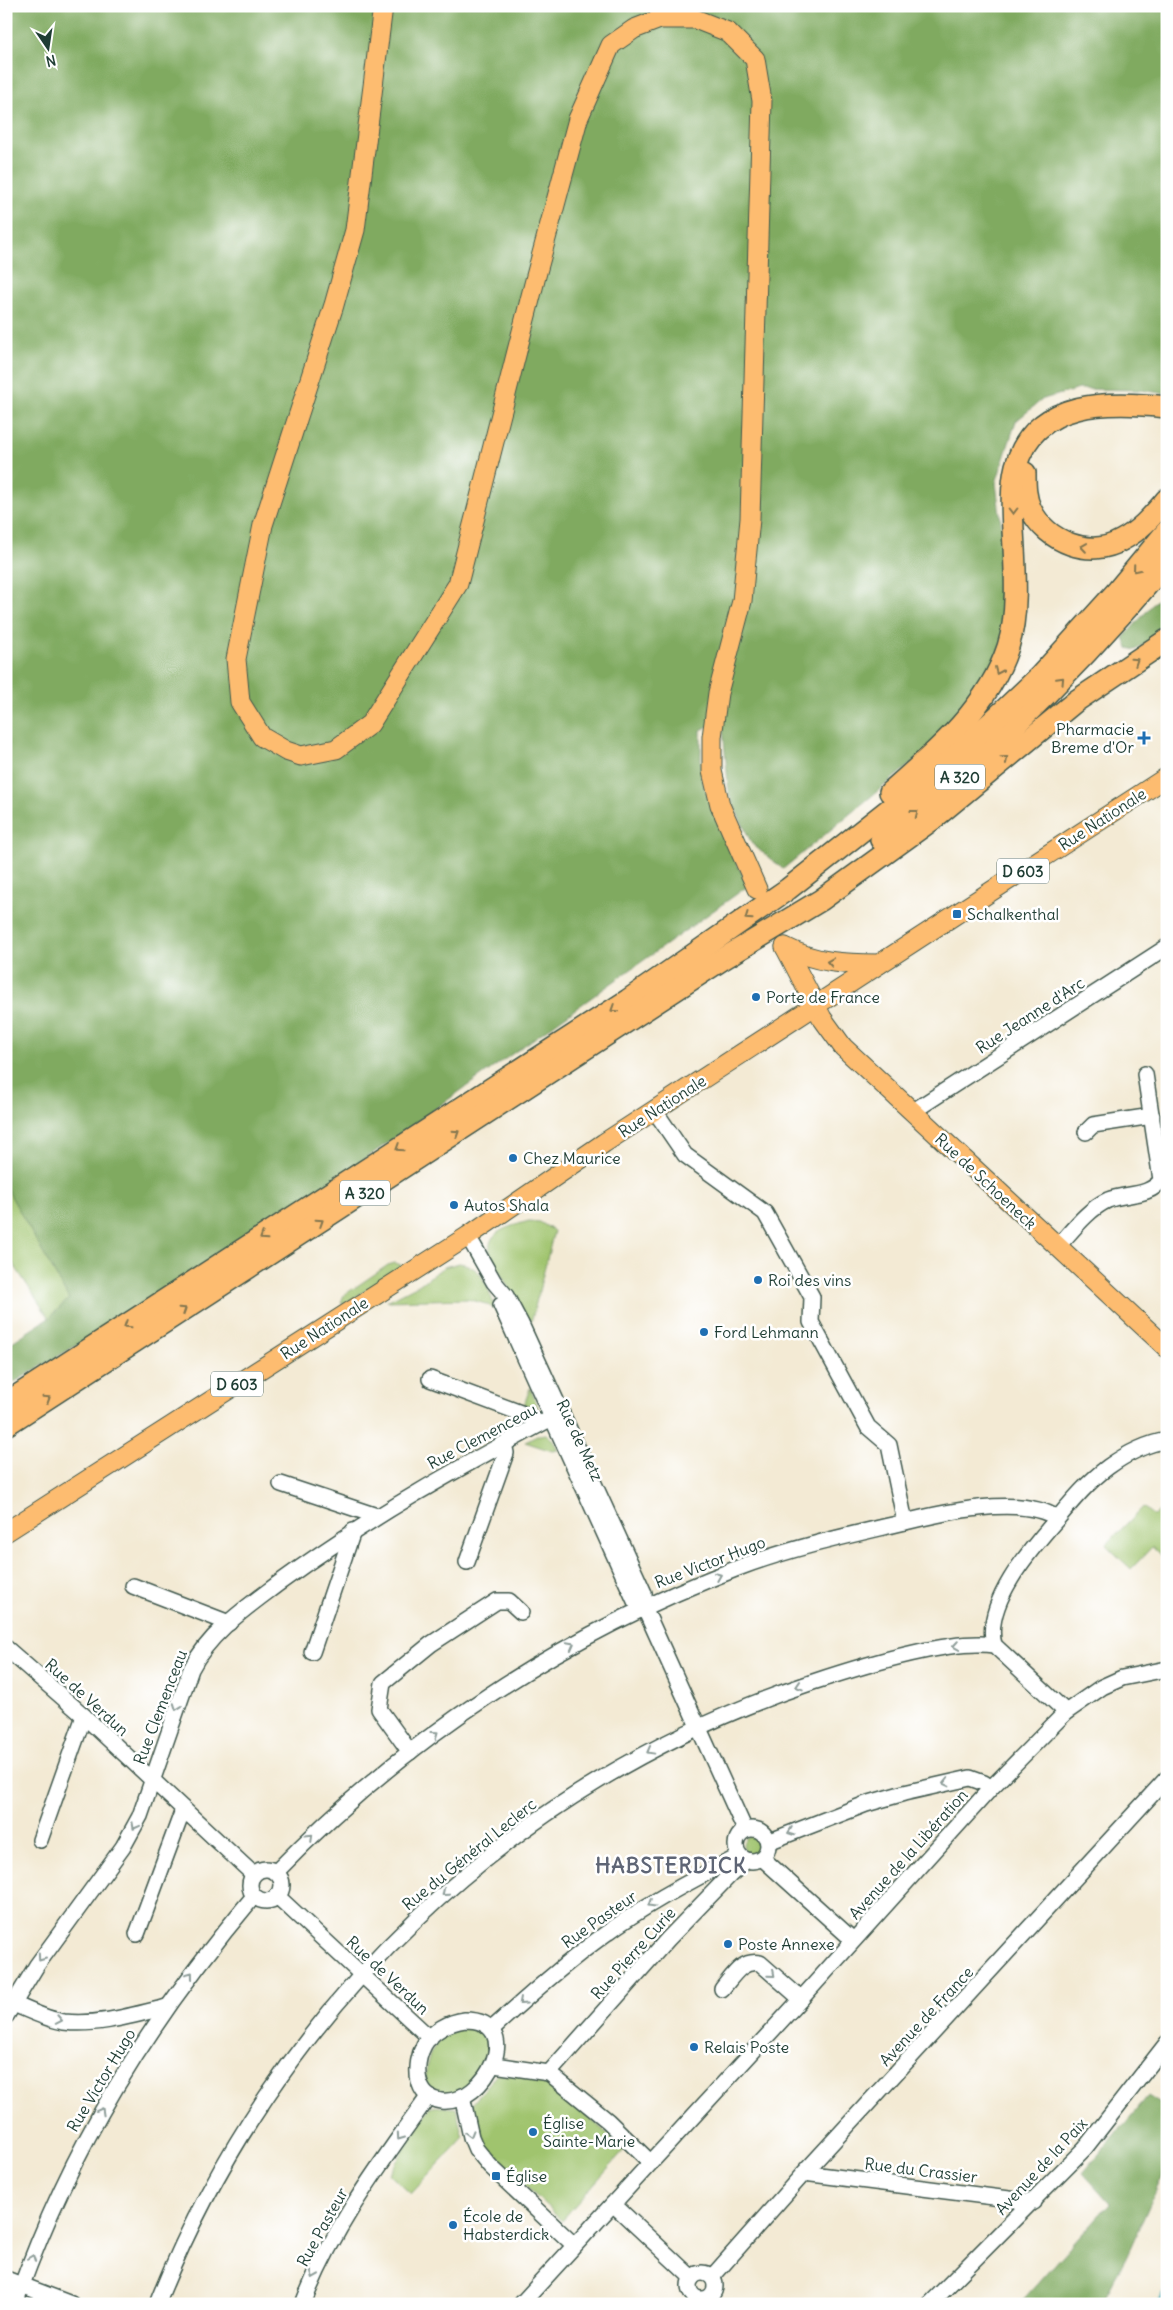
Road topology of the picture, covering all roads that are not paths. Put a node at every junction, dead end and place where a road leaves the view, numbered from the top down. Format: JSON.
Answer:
{"nodes":[{"id":1,"x":383,"y":6,"type":"edge"},
{"id":2,"x":1167,"y":407,"type":"edge"},
{"id":3,"x":1167,"y":413,"type":"edge"},
{"id":4,"x":1167,"y":499,"type":"edge"},
{"id":5,"x":1167,"y":531,"type":"edge"},
{"id":6,"x":1167,"y":562,"type":"edge"},
{"id":7,"x":1167,"y":640,"type":"edge"},
{"id":8,"x":1167,"y":777,"type":"edge"},
{"id":9,"x":757,"y":889,"type":"dead end"},
{"id":10,"x":788,"y":889,"type":"junction"},
{"id":11,"x":1167,"y":946,"type":"edge"},
{"id":12,"x":723,"y":959,"type":"junction"},
{"id":13,"x":879,"y":964,"type":"junction"},
{"id":14,"x":815,"y":1006,"type":"junction"},
{"id":15,"x":1145,"y":1074,"type":"dead end"},
{"id":16,"x":655,"y":1111,"type":"junction"},
{"id":17,"x":912,"y":1112,"type":"junction"},
{"id":18,"x":1152,"y":1116,"type":"junction"},
{"id":19,"x":1086,"y":1132,"type":"dead end"},
{"id":20,"x":468,"y":1236,"type":"junction"},
{"id":21,"x":1057,"y":1247,"type":"junction"},
{"id":22,"x":1167,"y":1348,"type":"edge"},
{"id":23,"x":430,"y":1379,"type":"dead end"},
{"id":24,"x":6,"y":1403,"type":"edge"},
{"id":25,"x":550,"y":1419,"type":"junction"},
{"id":26,"x":6,"y":1426,"type":"edge"},
{"id":27,"x":1167,"y":1440,"type":"edge"},
{"id":28,"x":504,"y":1444,"type":"junction"},
{"id":29,"x":282,"y":1484,"type":"dead end"},
{"id":30,"x":377,"y":1516,"type":"junction"},
{"id":31,"x":1057,"y":1518,"type":"junction"},
{"id":32,"x":905,"y":1522,"type":"junction"},
{"id":33,"x":353,"y":1531,"type":"junction"},
{"id":34,"x":6,"y":1532,"type":"edge"},
{"id":35,"x":467,"y":1562,"type":"dead end"},
{"id":36,"x":133,"y":1586,"type":"dead end"},
{"id":37,"x":644,"y":1607,"type":"junction"},
{"id":38,"x":521,"y":1612,"type":"dead end"},
{"id":39,"x":229,"y":1623,"type":"junction"},
{"id":40,"x":6,"y":1648,"type":"edge"},
{"id":41,"x":997,"y":1649,"type":"junction"},
{"id":42,"x":312,"y":1652,"type":"dead end"},
{"id":43,"x":1167,"y":1669,"type":"edge"},
{"id":44,"x":1066,"y":1712,"type":"junction"},
{"id":45,"x":84,"y":1716,"type":"junction"},
{"id":46,"x":697,"y":1728,"type":"junction"},
{"id":47,"x":410,"y":1752,"type":"junction"},
{"id":48,"x":1167,"y":1778,"type":"edge"},
{"id":49,"x":151,"y":1780,"type":"junction"},
{"id":50,"x":991,"y":1788,"type":"junction"},
{"id":51,"x":183,"y":1810,"type":"junction"},
{"id":52,"x":746,"y":1830,"type":"junction"},
{"id":53,"x":40,"y":1840,"type":"dead end"},
{"id":54,"x":768,"y":1842,"type":"junction"},
{"id":55,"x":750,"y":1858,"type":"junction"},
{"id":56,"x":276,"y":1872,"type":"junction"},
{"id":57,"x":253,"y":1874,"type":"junction"},
{"id":58,"x":254,"y":1896,"type":"junction"},
{"id":59,"x":277,"y":1896,"type":"junction"},
{"id":60,"x":137,"y":1934,"type":"dead end"},
{"id":61,"x":853,"y":1940,"type":"junction"},
{"id":62,"x":362,"y":1974,"type":"junction"},
{"id":63,"x":722,"y":1989,"type":"dead end"},
{"id":64,"x":801,"y":1999,"type":"junction"},
{"id":65,"x":9,"y":2007,"type":"edge"},
{"id":66,"x":167,"y":2007,"type":"junction"},
{"id":67,"x":492,"y":2029,"type":"junction"},
{"id":68,"x":430,"y":2038,"type":"junction"},
{"id":69,"x":1165,"y":2048,"type":"edge"},
{"id":70,"x":494,"y":2065,"type":"junction"},
{"id":71,"x":549,"y":2073,"type":"junction"},
{"id":72,"x":462,"y":2096,"type":"junction"},
{"id":73,"x":428,"y":2097,"type":"junction"},
{"id":74,"x":650,"y":2162,"type":"junction"},
{"id":75,"x":804,"y":2173,"type":"junction"},
{"id":76,"x":1033,"y":2202,"type":"junction"},
{"id":77,"x":613,"y":2204,"type":"junction"},
{"id":78,"x":574,"y":2245,"type":"junction"},
{"id":79,"x":712,"y":2277,"type":"junction"},
{"id":80,"x":692,"y":2278,"type":"junction"},
{"id":81,"x":6,"y":2279,"type":"edge"},
{"id":82,"x":22,"y":2284,"type":"junction"},
{"id":83,"x":717,"y":2299,"type":"edge"},
{"id":84,"x":690,"y":2300,"type":"edge"},
{"id":85,"x":15,"y":2304,"type":"edge"},
{"id":86,"x":71,"y":2304,"type":"edge"},
{"id":87,"x":157,"y":2304,"type":"edge"},
{"id":88,"x":303,"y":2304,"type":"edge"},
{"id":89,"x":520,"y":2304,"type":"edge"},
{"id":90,"x":930,"y":2304,"type":"edge"}],
"edges":[{"from":1,"to":9,"type":"main road"},
{"from":2,"to":10,"type":"highway","one_way":true},
{"from":4,"to":3,"type":"highway","one_way":true},
{"from":5,"to":10,"type":"highway","number":"A 320","one_way":true},
{"from":12,"to":6,"type":"highway","number":"A 320","one_way":true},
{"from":12,"to":7,"type":"highway","one_way":true},
{"from":8,"to":13,"type":"main road","name":"Rue Nationale","number":"D 603"},
{"from":10,"to":24,"type":"highway","number":"A 320","one_way":true},
{"from":11,"to":17,"type":"street","name":"Rue Jeanne d'Arc"},
{"from":26,"to":12,"type":"highway","number":"A 320","one_way":true},
{"from":13,"to":14,"type":"main road","name":"Rue Nationale","number":"D 603"},
{"from":13,"to":14,"type":"main road","name":"Rue de Schoeneck","one_way":true},
{"from":14,"to":16,"type":"main road","name":"Rue Nationale","number":"D 603"},
{"from":14,"to":17,"type":"main road","name":"Rue de Schoeneck"},
{"from":15,"to":18,"type":"street"},
{"from":16,"to":20,"type":"main road","name":"Rue Nationale","number":"D 603"},
{"from":16,"to":32,"type":"street"},
{"from":17,"to":21,"type":"main road","name":"Rue de Schoeneck"},
{"from":18,"to":19,"type":"street"},
{"from":18,"to":21,"type":"street"},
{"from":20,"to":25,"type":"street","name":"Rue de Metz"},
{"from":20,"to":34,"type":"main road","name":"Rue Nationale","number":"D 603"},
{"from":21,"to":22,"type":"main road","name":"Rue de Schoeneck"},
{"from":23,"to":25,"type":"street"},
{"from":25,"to":28,"type":"street","name":"Rue Clemenceau"},
{"from":25,"to":37,"type":"street","name":"Rue de Metz"},
{"from":27,"to":31,"type":"street"},
{"from":28,"to":30,"type":"street","name":"Rue Clemenceau"},
{"from":28,"to":35,"type":"street"},
{"from":29,"to":30,"type":"street"},
{"from":30,"to":33,"type":"street","name":"Rue Clemenceau"},
{"from":31,"to":32,"type":"street","name":"Rue Victor Hugo"},
{"from":31,"to":41,"type":"street"},
{"from":37,"to":32,"type":"street","name":"Rue Victor Hugo","one_way":true},
{"from":33,"to":39,"type":"street","name":"Rue Clemenceau"},
{"from":33,"to":42,"type":"street"},
{"from":36,"to":39,"type":"street"},
{"from":37,"to":46,"type":"street","name":"Rue de Metz"},
{"from":47,"to":37,"type":"street","name":"Rue Victor Hugo","one_way":true},
{"from":38,"to":47,"type":"street"},
{"from":39,"to":49,"type":"street","name":"Rue Clemenceau","one_way":true},
{"from":40,"to":45,"type":"street","name":"Rue de Verdun"},
{"from":41,"to":44,"type":"street"},
{"from":41,"to":46,"type":"street","name":"Rue du Général Leclerc","one_way":true},
{"from":43,"to":44,"type":"street","name":"Avenue de la Libération"},
{"from":44,"to":50,"type":"street","name":"Avenue de la Libération"},
{"from":45,"to":49,"type":"street","name":"Rue de Verdun"},
{"from":45,"to":53,"type":"street"},
{"from":46,"to":52,"type":"street","name":"Rue de Metz"},
{"from":46,"to":62,"type":"street","name":"Rue du Général Leclerc","one_way":true},
{"from":56,"to":47,"type":"street","name":"Rue Victor Hugo","one_way":true},
{"from":48,"to":75,"type":"street","name":"Avenue de France"},
{"from":49,"to":51,"type":"street","name":"Rue de Verdun"},
{"from":49,"to":65,"type":"street","name":"Rue Clemenceau","one_way":true},
{"from":50,"to":54,"type":"street","one_way":true},
{"from":50,"to":61,"type":"street","name":"Avenue de la Libération"},
{"from":51,"to":57,"type":"street","name":"Rue de Verdun"},
{"from":51,"to":60,"type":"street"},
{"from":52,"to":54,"type":"street"},
{"from":52,"to":55,"type":"street"},
{"from":54,"to":55,"type":"street"},
{"from":55,"to":61,"type":"street"},
{"from":55,"to":67,"type":"street","name":"Rue Pasteur","one_way":true},
{"from":55,"to":71,"type":"street","name":"Rue Pierre Curie"},
{"from":56,"to":57,"type":"street"},
{"from":56,"to":59,"type":"street"},
{"from":57,"to":58,"type":"street"},
{"from":58,"to":59,"type":"street"},
{"from":66,"to":58,"type":"street","name":"Rue Victor Hugo","one_way":true},
{"from":59,"to":62,"type":"street","name":"Rue de Verdun"},
{"from":61,"to":64,"type":"street","name":"Avenue de la Libération"},
{"from":62,"to":68,"type":"street","name":"Rue de Verdun"},
{"from":62,"to":87,"type":"street","name":"Rue du Général Leclerc"},
{"from":63,"to":64,"type":"street","one_way":true},
{"from":64,"to":74,"type":"street","name":"Avenue de la Libération"},
{"from":65,"to":66,"type":"street","one_way":true},
{"from":82,"to":66,"type":"street","name":"Rue Victor Hugo","one_way":true},
{"from":67,"to":68,"type":"street"},
{"from":67,"to":70,"type":"street"},
{"from":68,"to":73,"type":"street"},
{"from":69,"to":76,"type":"street","name":"Avenue de la Paix"},
{"from":70,"to":71,"type":"street"},
{"from":70,"to":72,"type":"street"},
{"from":71,"to":74,"type":"street"},
{"from":72,"to":73,"type":"street"},
{"from":72,"to":78,"type":"street","one_way":true},
{"from":73,"to":88,"type":"street","name":"Rue Pasteur","one_way":true},
{"from":74,"to":77,"type":"street","name":"Avenue de la Libération"},
{"from":75,"to":76,"type":"street","name":"Rue du Crassier"},
{"from":75,"to":79,"type":"street","name":"Avenue de France"},
{"from":76,"to":90,"type":"street","name":"Avenue de la Paix"},
{"from":77,"to":78,"type":"street","name":"Avenue de la Libération"},
{"from":77,"to":80,"type":"street"},
{"from":78,"to":89,"type":"street","name":"Avenue de la Libération"},
{"from":79,"to":80,"type":"street"},
{"from":79,"to":83,"type":"street"},
{"from":80,"to":84,"type":"street"},
{"from":81,"to":82,"type":"street"},
{"from":82,"to":85,"type":"street","name":"Rue Victor Hugo"},
{"from":82,"to":86,"type":"street"},
{"from":83,"to":84,"type":"street"}]}
